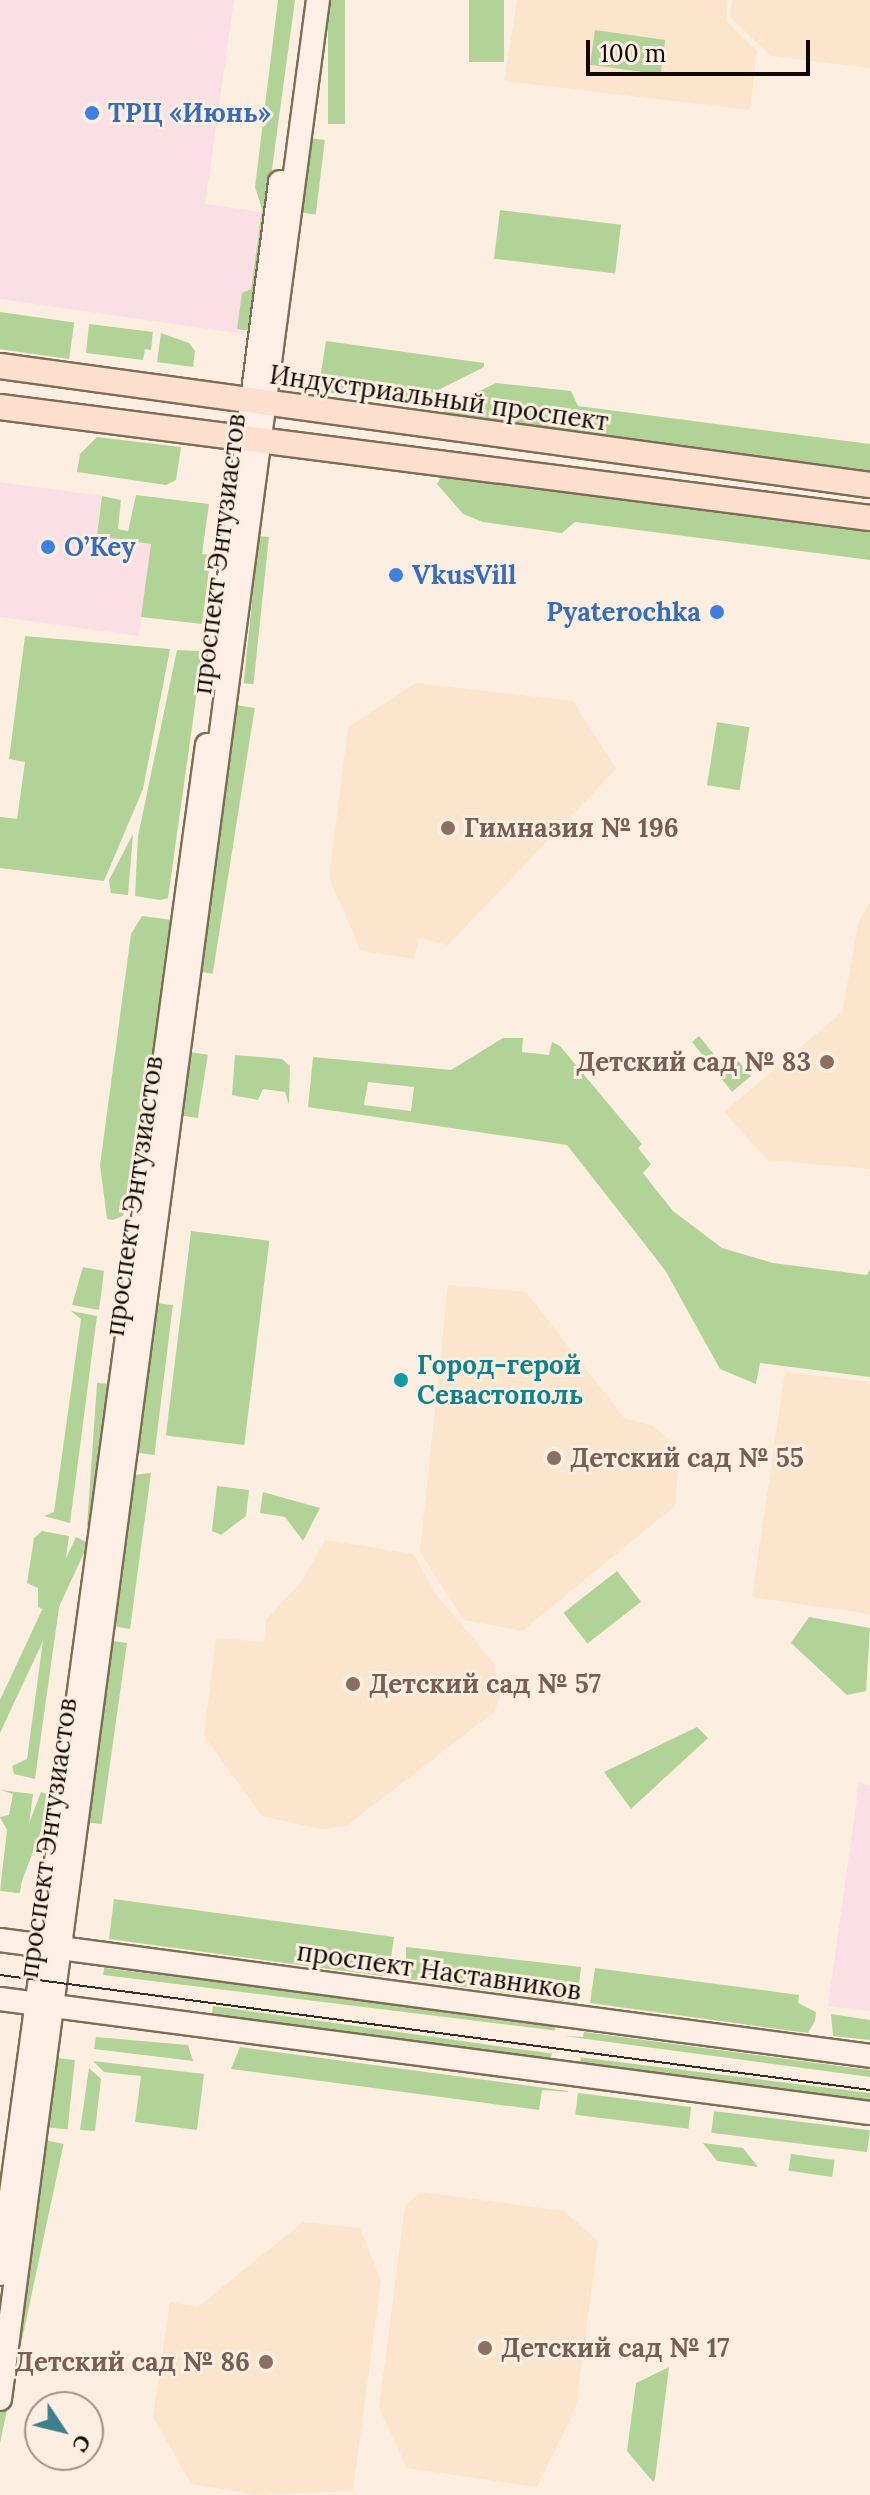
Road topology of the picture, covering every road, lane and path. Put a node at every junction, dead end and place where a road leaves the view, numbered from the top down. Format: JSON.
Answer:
{"nodes":[{"id":1,"x":304,"y":0,"type":"edge"},
{"id":2,"x":318,"y":0,"type":"edge"},
{"id":3,"x":0,"y":366,"type":"edge"},
{"id":4,"x":259,"y":401,"type":"junction"},
{"id":5,"x":0,"y":407,"type":"edge"},
{"id":6,"x":254,"y":442,"type":"junction"},
{"id":7,"x":870,"y":485,"type":"edge"},
{"id":8,"x":870,"y":518,"type":"edge"},
{"id":9,"x":0,"y":1940,"type":"edge"},
{"id":10,"x":52,"y":1947,"type":"junction"},
{"id":11,"x":0,"y":1999,"type":"edge"},
{"id":12,"x":44,"y":2005,"type":"junction"},
{"id":13,"x":870,"y":2056,"type":"edge"},
{"id":14,"x":870,"y":2113,"type":"edge"},
{"id":15,"x":0,"y":2274,"type":"edge"},
{"id":16,"x":0,"y":2399,"type":"edge"}],
"edges":[{"from":1,"to":4,"type":"street","name":"проспект Энтузиастов"},
{"from":2,"to":4,"type":"street","name":"проспект Энтузиастов"},
{"from":3,"to":4,"type":"main road","name":"Индустриальный проспект"},
{"from":4,"to":6,"type":"street","name":"проспект Энтузиастов"},
{"from":4,"to":7,"type":"main road","name":"Индустриальный проспект"},
{"from":5,"to":6,"type":"main road"},
{"from":6,"to":8,"type":"main road"},
{"from":6,"to":10,"type":"street","name":"проспект Энтузиастов"},
{"from":9,"to":10,"type":"street","name":"проспект Наставников"},
{"from":10,"to":12,"type":"street","name":"проспект Энтузиастов"},
{"from":10,"to":13,"type":"street","name":"проспект Наставников"},
{"from":11,"to":12,"type":"street"},
{"from":12,"to":14,"type":"street"},
{"from":12,"to":15,"type":"street","name":"проспект Энтузиастов"},
{"from":12,"to":16,"type":"street","name":"проспект Энтузиастов"}]}
